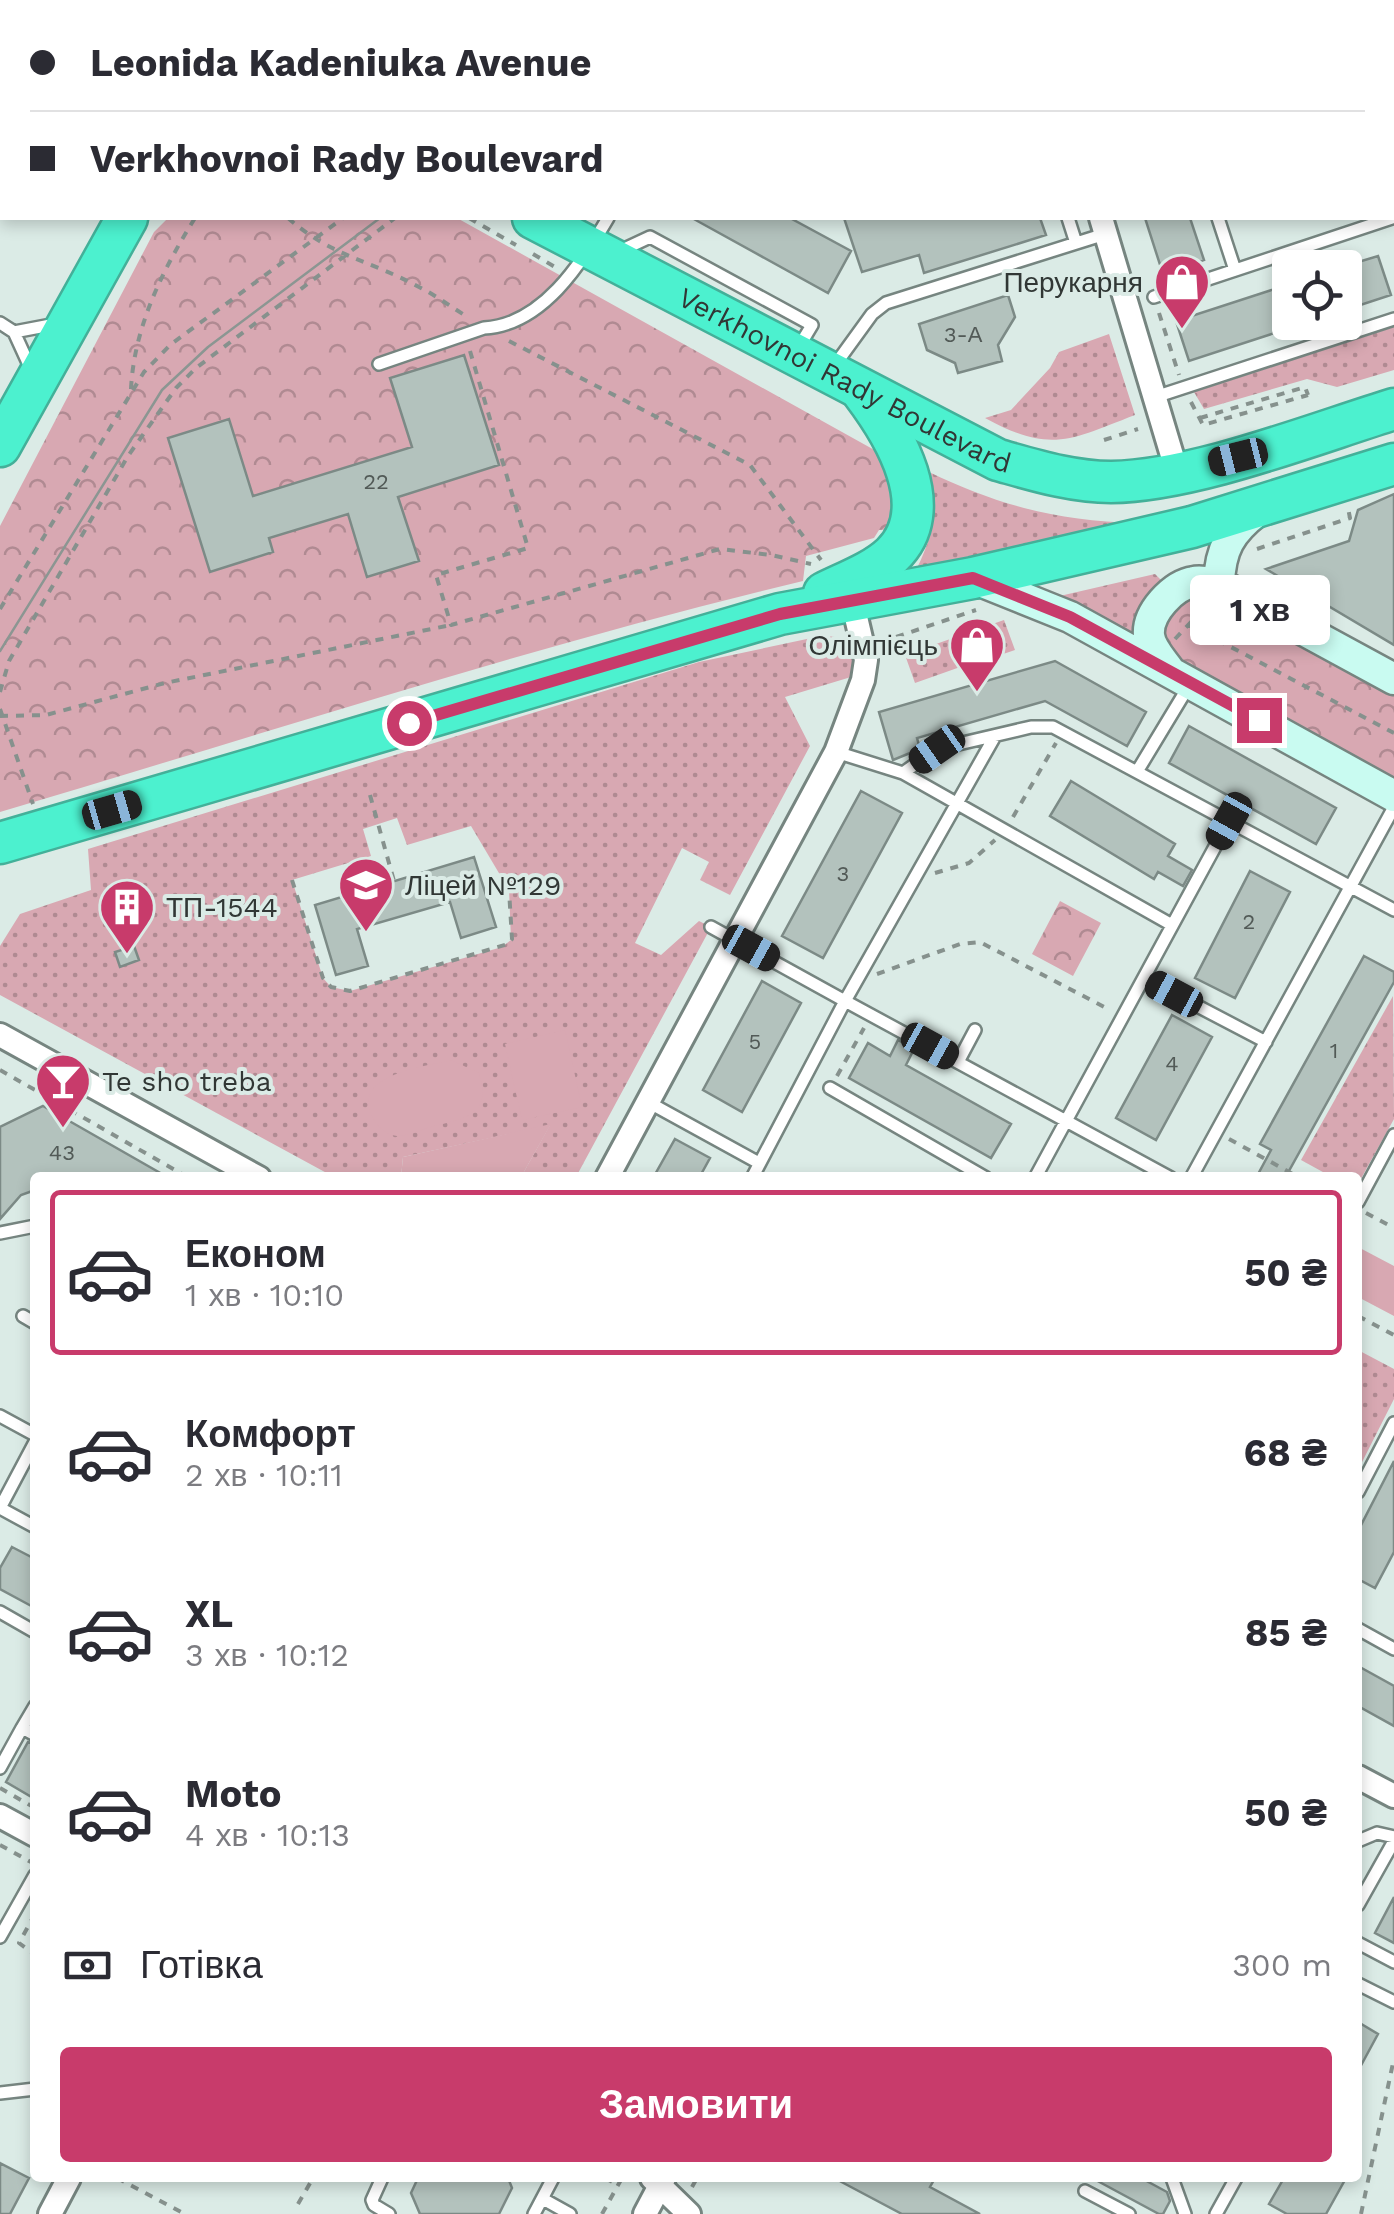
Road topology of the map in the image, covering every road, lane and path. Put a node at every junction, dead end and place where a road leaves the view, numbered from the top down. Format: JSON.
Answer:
{"nodes":[{"id":1,"x":126,"y":220,"type":"edge"},
{"id":2,"x":194,"y":220,"type":"edge"},
{"id":3,"x":290,"y":220,"type":"edge"},
{"id":4,"x":340,"y":220,"type":"edge"},
{"id":5,"x":392,"y":220,"type":"edge"},
{"id":6,"x":539,"y":220,"type":"edge"},
{"id":7,"x":1069,"y":220,"type":"edge"},
{"id":8,"x":1219,"y":220,"type":"edge"},
{"id":9,"x":1384,"y":220,"type":"edge"},
{"id":10,"x":1103,"y":226,"type":"edge"},
{"id":11,"x":313,"y":240,"type":"junction"},
{"id":12,"x":602,"y":241,"type":"edge"},
{"id":13,"x":1076,"y":243,"type":"junction"},
{"id":14,"x":344,"y":256,"type":"junction"},
{"id":15,"x":1235,"y":270,"type":"junction"},
{"id":16,"x":1154,"y":297,"type":"joint"},
{"id":17,"x":1394,"y":319,"type":"edge"},
{"id":18,"x":70,"y":320,"type":"junction"},
{"id":19,"x":0,"y":323,"type":"edge"},
{"id":20,"x":484,"y":328,"type":"junction"},
{"id":21,"x":14,"y":332,"type":"junction"},
{"id":22,"x":465,"y":336,"type":"junction"},
{"id":23,"x":379,"y":364,"type":"dead end"},
{"id":24,"x":845,"y":383,"type":"junction"},
{"id":25,"x":34,"y":386,"type":"junction"},
{"id":26,"x":1183,"y":388,"type":"junction"},
{"id":27,"x":131,"y":393,"type":"junction"},
{"id":28,"x":1155,"y":397,"type":"junction"},
{"id":29,"x":1394,"y":409,"type":"edge"},
{"id":30,"x":1200,"y":418,"type":"junction"},
{"id":31,"x":1138,"y":429,"type":"dead end"},
{"id":32,"x":1104,"y":440,"type":"dead end"},
{"id":33,"x":0,"y":446,"type":"edge"},
{"id":34,"x":1394,"y":464,"type":"edge"},
{"id":35,"x":1178,"y":472,"type":"junction"},
{"id":36,"x":1263,"y":506,"type":"junction"},
{"id":37,"x":1350,"y":518,"type":"dead end"},
{"id":38,"x":1257,"y":549,"type":"dead end"},
{"id":39,"x":1218,"y":584,"type":"junction"},
{"id":40,"x":979,"y":593,"type":"junction"},
{"id":41,"x":852,"y":600,"type":"junction"},
{"id":42,"x":0,"y":609,"type":"edge"},
{"id":43,"x":780,"y":614,"type":"junction"},
{"id":44,"x":452,"y":625,"type":"junction"},
{"id":45,"x":1189,"y":625,"type":"dead end"},
{"id":46,"x":956,"y":634,"type":"dead end"},
{"id":47,"x":903,"y":652,"type":"dead end"},
{"id":48,"x":968,"y":669,"type":"dead end"},
{"id":49,"x":1180,"y":676,"type":"junction"},
{"id":50,"x":1394,"y":679,"type":"edge"},
{"id":51,"x":0,"y":692,"type":"edge"},
{"id":52,"x":0,"y":715,"type":"edge"},
{"id":53,"x":1394,"y":733,"type":"edge"},
{"id":54,"x":995,"y":736,"type":"junction"},
{"id":55,"x":836,"y":752,"type":"junction"},
{"id":56,"x":1138,"y":770,"type":"junction"},
{"id":57,"x":903,"y":773,"type":"junction"},
{"id":58,"x":370,"y":796,"type":"dead end"},
{"id":59,"x":1394,"y":796,"type":"edge"},
{"id":60,"x":957,"y":802,"type":"junction"},
{"id":61,"x":1394,"y":806,"type":"edge"},
{"id":62,"x":34,"y":807,"type":"dead end"},
{"id":63,"x":1229,"y":821,"type":"junction"},
{"id":64,"x":0,"y":843,"type":"edge"},
{"id":65,"x":292,"y":880,"type":"dead end"},
{"id":66,"x":394,"y":881,"type":"dead end"},
{"id":67,"x":1352,"y":886,"type":"junction"},
{"id":68,"x":509,"y":890,"type":"dead end"},
{"id":69,"x":1394,"y":910,"type":"edge"},
{"id":70,"x":1172,"y":925,"type":"junction"},
{"id":71,"x":712,"y":927,"type":"dead end"},
{"id":72,"x":734,"y":940,"type":"junction"},
{"id":73,"x":1144,"y":978,"type":"junction"},
{"id":74,"x":856,"y":981,"type":"junction"},
{"id":75,"x":845,"y":1001,"type":"junction"},
{"id":76,"x":872,"y":1015,"type":"junction"},
{"id":77,"x":1123,"y":1018,"type":"junction"},
{"id":78,"x":975,"y":1030,"type":"dead end"},
{"id":79,"x":0,"y":1035,"type":"edge"},
{"id":80,"x":1266,"y":1042,"type":"junction"},
{"id":81,"x":958,"y":1062,"type":"junction"},
{"id":82,"x":0,"y":1070,"type":"edge"},
{"id":83,"x":830,"y":1088,"type":"joint"},
{"id":84,"x":648,"y":1102,"type":"junction"},
{"id":85,"x":1066,"y":1121,"type":"junction"},
{"id":86,"x":1216,"y":1132,"type":"junction"},
{"id":87,"x":1394,"y":1135,"type":"edge"},
{"id":88,"x":760,"y":1164,"type":"junction"},
{"id":89,"x":179,"y":1172,"type":"edge"},
{"id":90,"x":249,"y":1172,"type":"edge"},
{"id":91,"x":610,"y":1172,"type":"edge"},
{"id":92,"x":755,"y":1172,"type":"edge"},
{"id":93,"x":976,"y":1172,"type":"edge"},
{"id":94,"x":1038,"y":1172,"type":"edge"},
{"id":95,"x":1160,"y":1172,"type":"edge"},
{"id":96,"x":1194,"y":1172,"type":"edge"},
{"id":97,"x":1289,"y":1172,"type":"edge"},
{"id":98,"x":1362,"y":1197,"type":"edge"},
{"id":99,"x":1362,"y":1208,"type":"edge"},
{"id":100,"x":30,"y":1227,"type":"edge"},
{"id":101,"x":1394,"y":1228,"type":"edge"},
{"id":102,"x":0,"y":1233,"type":"edge"},
{"id":103,"x":23,"y":1316,"type":"dead end"},
{"id":104,"x":1362,"y":1318,"type":"edge"},
{"id":105,"x":30,"y":1320,"type":"edge"},
{"id":106,"x":1394,"y":1335,"type":"edge"},
{"id":107,"x":0,"y":1416,"type":"edge"},
{"id":108,"x":1394,"y":1423,"type":"edge"},
{"id":109,"x":30,"y":1436,"type":"edge"},
{"id":110,"x":30,"y":1449,"type":"edge"},
{"id":111,"x":1362,"y":1484,"type":"edge"},
{"id":112,"x":0,"y":1508,"type":"edge"},
{"id":113,"x":30,"y":1524,"type":"edge"},
{"id":114,"x":0,"y":1612,"type":"edge"},
{"id":115,"x":30,"y":1629,"type":"edge"},
{"id":116,"x":1362,"y":1631,"type":"edge"},
{"id":117,"x":1394,"y":1649,"type":"edge"},
{"id":118,"x":30,"y":1714,"type":"edge"},
{"id":119,"x":22,"y":1728,"type":"junction"},
{"id":120,"x":30,"y":1732,"type":"edge"},
{"id":121,"x":0,"y":1768,"type":"edge"},
{"id":122,"x":1362,"y":1778,"type":"edge"},
{"id":123,"x":0,"y":1788,"type":"edge"},
{"id":124,"x":1394,"y":1796,"type":"edge"},
{"id":125,"x":30,"y":1805,"type":"edge"},
{"id":126,"x":0,"y":1816,"type":"edge"},
{"id":127,"x":30,"y":1832,"type":"edge"},
{"id":128,"x":1362,"y":1839,"type":"edge"},
{"id":129,"x":1394,"y":1839,"type":"edge"},
{"id":130,"x":0,"y":1845,"type":"edge"},
{"id":131,"x":30,"y":1861,"type":"edge"},
{"id":132,"x":30,"y":1884,"type":"edge"},
{"id":133,"x":1362,"y":1898,"type":"edge"},
{"id":134,"x":30,"y":1923,"type":"edge"},
{"id":135,"x":0,"y":1937,"type":"edge"},
{"id":136,"x":1362,"y":1945,"type":"edge"},
{"id":137,"x":30,"y":1951,"type":"edge"},
{"id":138,"x":1394,"y":1962,"type":"edge"},
{"id":139,"x":1362,"y":1986,"type":"edge"},
{"id":140,"x":1394,"y":2002,"type":"edge"},
{"id":141,"x":1394,"y":2063,"type":"edge"},
{"id":142,"x":30,"y":2089,"type":"edge"},
{"id":143,"x":0,"y":2092,"type":"edge"},
{"id":144,"x":67,"y":2182,"type":"edge"},
{"id":145,"x":125,"y":2182,"type":"edge"},
{"id":146,"x":311,"y":2182,"type":"edge"},
{"id":147,"x":380,"y":2182,"type":"edge"},
{"id":148,"x":551,"y":2182,"type":"edge"},
{"id":149,"x":614,"y":2182,"type":"edge"},
{"id":150,"x":658,"y":2182,"type":"edge"},
{"id":151,"x":660,"y":2182,"type":"edge"},
{"id":152,"x":1173,"y":2182,"type":"edge"},
{"id":153,"x":1234,"y":2182,"type":"edge"},
{"id":154,"x":618,"y":2184,"type":"joint"},
{"id":155,"x":1085,"y":2191,"type":"dead end"},
{"id":156,"x":543,"y":2199,"type":"junction"},
{"id":157,"x":298,"y":2204,"type":"dead end"},
{"id":158,"x":50,"y":2214,"type":"edge"},
{"id":159,"x":185,"y":2214,"type":"edge"},
{"id":160,"x":389,"y":2214,"type":"edge"},
{"id":161,"x":534,"y":2214,"type":"edge"},
{"id":162,"x":570,"y":2214,"type":"edge"},
{"id":163,"x":602,"y":2214,"type":"edge"},
{"id":164,"x":645,"y":2214,"type":"edge"},
{"id":165,"x":689,"y":2214,"type":"edge"},
{"id":166,"x":1129,"y":2214,"type":"edge"},
{"id":167,"x":1185,"y":2214,"type":"edge"},
{"id":168,"x":1216,"y":2214,"type":"edge"},
{"id":169,"x":1361,"y":2214,"type":"edge"}],
"edges":[{"from":1,"to":18,"type":"highway"},
{"from":2,"to":27,"type":"path"},
{"from":3,"to":11,"type":"path"},
{"from":4,"to":11,"type":"path"},
{"from":5,"to":14,"type":"path"},
{"from":6,"to":12,"type":"highway","name":"Verkhovnoi Rady Boulevard"},
{"from":7,"to":13,"type":"lane"},
{"from":8,"to":15,"type":"lane"},
{"from":9,"to":15,"type":"lane"},
{"from":10,"to":13,"type":"lane"},
{"from":10,"to":28,"type":"street"},
{"from":11,"to":14,"type":"path"},
{"from":11,"to":27,"type":"path"},
{"from":12,"to":20,"type":"lane"},
{"from":12,"to":24,"type":"highway","name":"Verkhovnoi Rady Boulevard"},
{"from":13,"to":24,"type":"lane"},
{"from":14,"to":20,"type":"path"},
{"from":14,"to":51,"type":"path"},
{"from":15,"to":16,"type":"lane"},
{"from":16,"to":26,"type":"path"},
{"from":17,"to":26,"type":"lane"},
{"from":18,"to":21,"type":"lane"},
{"from":18,"to":25,"type":"highway"},
{"from":19,"to":21,"type":"lane"},
{"from":20,"to":22,"type":"lane"},
{"from":20,"to":44,"type":"path"},
{"from":21,"to":25,"type":"lane"},
{"from":22,"to":23,"type":"lane"},
{"from":22,"to":44,"type":"path"},
{"from":24,"to":35,"type":"highway","name":"Verkhovnoi Rady Boulevard"},
{"from":24,"to":43,"type":"highway"},
{"from":25,"to":33,"type":"highway"},
{"from":26,"to":28,"type":"lane"},
{"from":26,"to":30,"type":"path"},
{"from":27,"to":42,"type":"path"},
{"from":28,"to":35,"type":"street"},
{"from":29,"to":35,"type":"highway","name":"Verkhovnoi Rady Boulevard"},
{"from":30,"to":30,"type":"path"},
{"from":31,"to":32,"type":"path"},
{"from":34,"to":36,"type":"highway"},
{"from":36,"to":39,"type":"street"},
{"from":36,"to":40,"type":"highway"},
{"from":37,"to":38,"type":"path"},
{"from":39,"to":49,"type":"street"},
{"from":39,"to":50,"type":"street"},
{"from":40,"to":41,"type":"highway"},
{"from":40,"to":47,"type":"path"},
{"from":40,"to":49,"type":"street"},
{"from":41,"to":43,"type":"highway"},
{"from":41,"to":55,"type":"street"},
{"from":43,"to":64,"type":"highway"},
{"from":44,"to":52,"type":"path"},
{"from":45,"to":53,"type":"path"},
{"from":46,"to":48,"type":"path"},
{"from":49,"to":56,"type":"lane"},
{"from":49,"to":59,"type":"street"},
{"from":52,"to":62,"type":"path"},
{"from":54,"to":56,"type":"lane"},
{"from":54,"to":57,"type":"lane"},
{"from":54,"to":60,"type":"lane"},
{"from":55,"to":57,"type":"lane"},
{"from":55,"to":72,"type":"street"},
{"from":56,"to":63,"type":"lane"},
{"from":57,"to":60,"type":"lane"},
{"from":58,"to":66,"type":"path"},
{"from":60,"to":70,"type":"lane"},
{"from":60,"to":74,"type":"lane"},
{"from":61,"to":67,"type":"lane"},
{"from":63,"to":67,"type":"lane"},
{"from":63,"to":70,"type":"lane"},
{"from":65,"to":68,"type":"path"},
{"from":67,"to":69,"type":"lane"},
{"from":67,"to":80,"type":"lane"},
{"from":70,"to":73,"type":"lane"},
{"from":71,"to":72,"type":"lane"},
{"from":72,"to":75,"type":"lane"},
{"from":72,"to":84,"type":"street"},
{"from":73,"to":77,"type":"lane"},
{"from":73,"to":80,"type":"lane"},
{"from":74,"to":75,"type":"lane"},
{"from":74,"to":77,"type":"path"},
{"from":75,"to":76,"type":"lane"},
{"from":75,"to":88,"type":"lane"},
{"from":76,"to":81,"type":"lane"},
{"from":76,"to":83,"type":"path"},
{"from":77,"to":85,"type":"lane"},
{"from":78,"to":81,"type":"lane"},
{"from":79,"to":90,"type":"street"},
{"from":80,"to":86,"type":"lane"},
{"from":81,"to":85,"type":"lane"},
{"from":82,"to":89,"type":"path"},
{"from":83,"to":93,"type":"lane"},
{"from":84,"to":88,"type":"lane"},
{"from":84,"to":91,"type":"street"},
{"from":85,"to":94,"type":"lane"},
{"from":85,"to":95,"type":"lane"},
{"from":86,"to":96,"type":"lane"},
{"from":86,"to":97,"type":"path"},
{"from":87,"to":98,"type":"lane"},
{"from":88,"to":92,"type":"lane"},
{"from":99,"to":101,"type":"path"},
{"from":100,"to":102,"type":"lane"},
{"from":103,"to":105,"type":"lane"},
{"from":104,"to":106,"type":"path"},
{"from":107,"to":109,"type":"lane"},
{"from":108,"to":111,"type":"lane"},
{"from":110,"to":112,"type":"lane"},
{"from":112,"to":113,"type":"lane"},
{"from":114,"to":115,"type":"lane"},
{"from":116,"to":117,"type":"lane"},
{"from":118,"to":119,"type":"lane"},
{"from":119,"to":120,"type":"lane"},
{"from":119,"to":121,"type":"lane"},
{"from":122,"to":124,"type":"street"},
{"from":123,"to":125,"type":"path"},
{"from":126,"to":127,"type":"street"},
{"from":128,"to":129,"type":"lane"},
{"from":129,"to":133,"type":"lane"},
{"from":130,"to":131,"type":"path"},
{"from":132,"to":135,"type":"lane"},
{"from":134,"to":137,"type":"path"},
{"from":136,"to":138,"type":"lane"},
{"from":139,"to":140,"type":"lane"},
{"from":141,"to":169,"type":"path"},
{"from":142,"to":143,"type":"lane"},
{"from":144,"to":158,"type":"street"},
{"from":145,"to":159,"type":"path"},
{"from":146,"to":157,"type":"path"},
{"from":147,"to":160,"type":"lane"},
{"from":148,"to":156,"type":"lane"},
{"from":149,"to":154,"type":"path"},
{"from":150,"to":164,"type":"street"},
{"from":151,"to":165,"type":"street"},
{"from":152,"to":167,"type":"lane"},
{"from":153,"to":168,"type":"lane"},
{"from":154,"to":163,"type":"path"},
{"from":155,"to":166,"type":"lane"},
{"from":156,"to":161,"type":"lane"},
{"from":156,"to":162,"type":"lane"}]}
